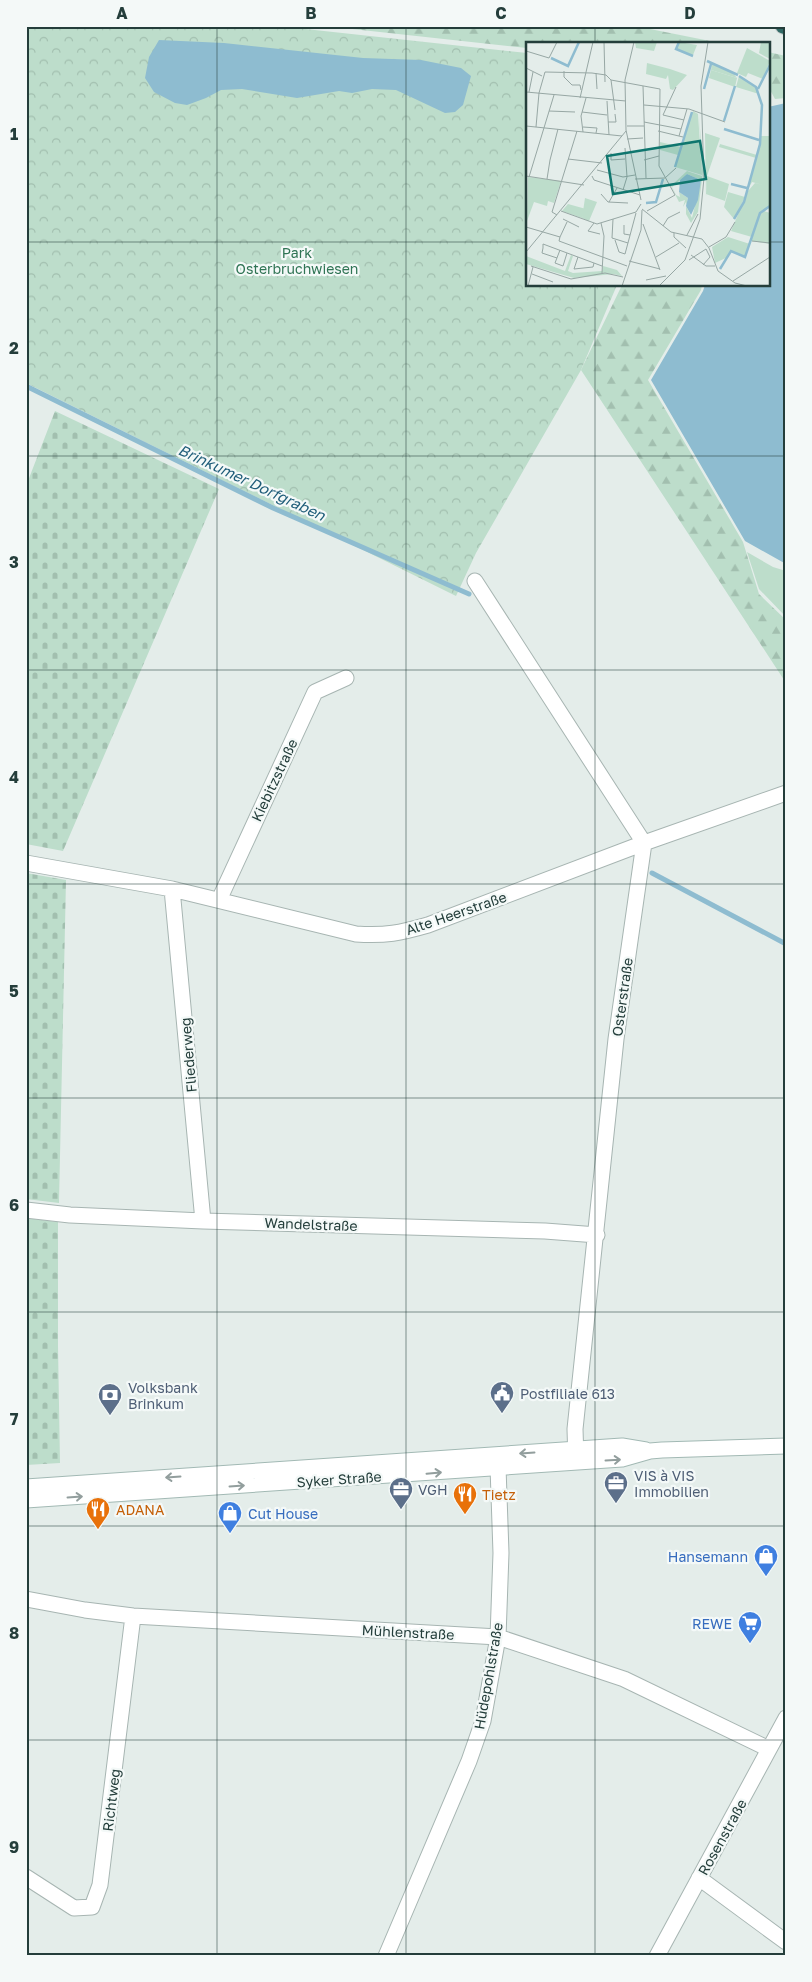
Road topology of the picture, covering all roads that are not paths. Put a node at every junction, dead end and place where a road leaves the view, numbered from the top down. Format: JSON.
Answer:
{"nodes":[{"id":1,"x":475,"y":581,"type":"dead end"},
{"id":2,"x":346,"y":678,"type":"dead end"},
{"id":3,"x":786,"y":793,"type":"edge"},
{"id":4,"x":644,"y":843,"type":"junction"},
{"id":5,"x":26,"y":863,"type":"edge"},
{"id":6,"x":172,"y":890,"type":"junction"},
{"id":7,"x":219,"y":900,"type":"junction"},
{"id":8,"x":26,"y":1210,"type":"edge"},
{"id":9,"x":203,"y":1221,"type":"junction"},
{"id":10,"x":597,"y":1235,"type":"junction"},
{"id":11,"x":786,"y":1446,"type":"edge"},
{"id":12,"x":576,"y":1455,"type":"junction"},
{"id":13,"x":498,"y":1467,"type":"junction"},
{"id":14,"x":26,"y":1487,"type":"edge"},
{"id":15,"x":26,"y":1500,"type":"edge"},
{"id":16,"x":26,"y":1599,"type":"edge"},
{"id":17,"x":133,"y":1616,"type":"junction"},
{"id":18,"x":498,"y":1637,"type":"junction"},
{"id":19,"x":786,"y":1718,"type":"edge"},
{"id":20,"x":769,"y":1749,"type":"junction"},
{"id":21,"x":26,"y":1877,"type":"edge"},
{"id":22,"x":699,"y":1878,"type":"junction"},
{"id":23,"x":786,"y":1942,"type":"edge"},
{"id":24,"x":386,"y":1956,"type":"edge"},
{"id":25,"x":657,"y":1956,"type":"edge"}],
"edges":[{"from":1,"to":4,"type":"street"},
{"from":2,"to":7,"type":"street","name":"Kiebitzstraße"},
{"from":3,"to":4,"type":"street","name":"Alte Heerstraße"},
{"from":4,"to":7,"type":"street","name":"Alte Heerstraße"},
{"from":4,"to":10,"type":"street","name":"Osterstraße"},
{"from":5,"to":6,"type":"street","name":"Alte Heerstraße"},
{"from":6,"to":7,"type":"street","name":"Alte Heerstraße"},
{"from":6,"to":9,"type":"street","name":"Fliederweg"},
{"from":8,"to":9,"type":"street","name":"Wandelstraße"},
{"from":9,"to":10,"type":"street","name":"Wandelstraße"},
{"from":10,"to":12,"type":"street","name":"Osterstraße"},
{"from":11,"to":12,"type":"street","name":"Syker Straße"},
{"from":12,"to":13,"type":"street","name":"Syker Straße"},
{"from":12,"to":14,"type":"street","name":"Syker Straße","one_way":true},
{"from":15,"to":13,"type":"street","name":"Syker Straße","one_way":true},
{"from":13,"to":18,"type":"street","name":"Hüdepohlstraße"},
{"from":16,"to":17,"type":"street","name":"Mühlenstraße"},
{"from":17,"to":18,"type":"street","name":"Mühlenstraße"},
{"from":17,"to":21,"type":"street","name":"Richtweg"},
{"from":18,"to":20,"type":"street","name":"Mühlenstraße"},
{"from":18,"to":24,"type":"street","name":"Hüdepohlstraße"},
{"from":19,"to":20,"type":"street","name":"Rosenstraße"},
{"from":20,"to":22,"type":"street","name":"Rosenstraße"},
{"from":22,"to":23,"type":"street"},
{"from":22,"to":25,"type":"street","name":"Rosenstraße"}]}
